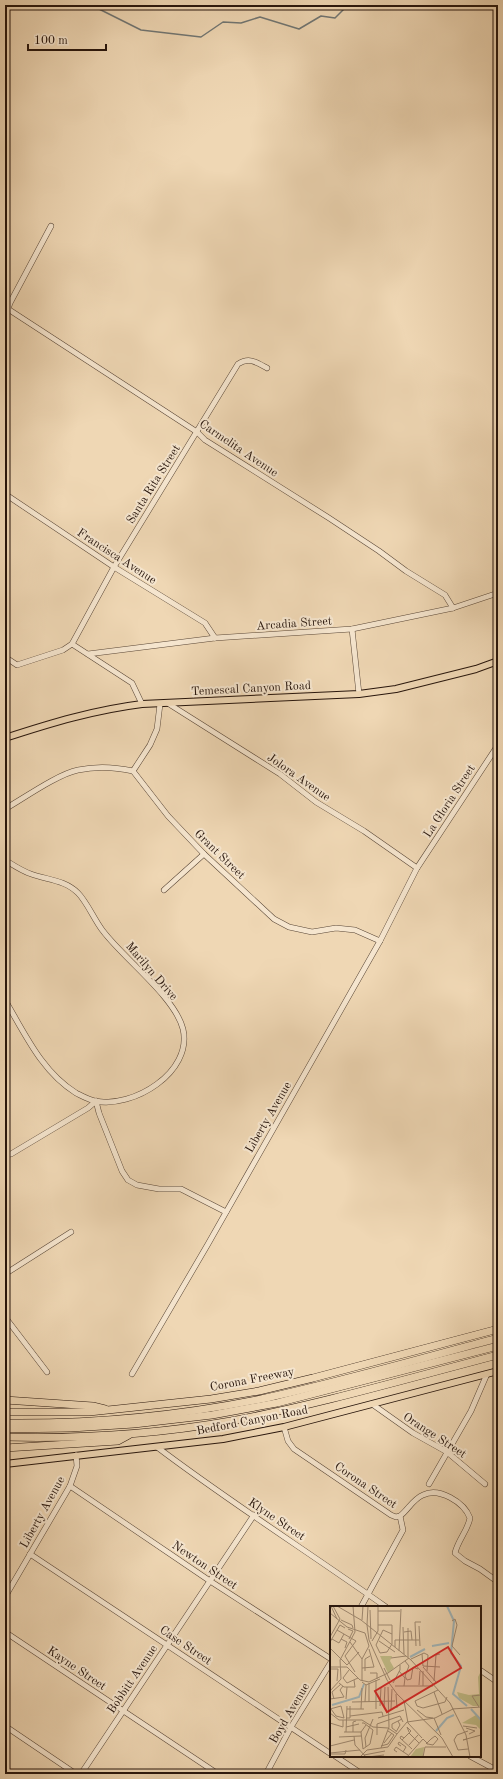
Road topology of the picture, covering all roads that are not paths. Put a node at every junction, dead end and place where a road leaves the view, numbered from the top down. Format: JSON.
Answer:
{"nodes":[{"id":1,"x":51,"y":226,"type":"dead end"},
{"id":2,"x":267,"y":368,"type":"dead end"},
{"id":3,"x":197,"y":432,"type":"junction"},
{"id":4,"x":5,"y":494,"type":"edge"},
{"id":5,"x":114,"y":566,"type":"junction"},
{"id":6,"x":498,"y":593,"type":"edge"},
{"id":7,"x":453,"y":608,"type":"junction"},
{"id":8,"x":352,"y":629,"type":"junction"},
{"id":9,"x":215,"y":638,"type":"junction"},
{"id":10,"x":72,"y":644,"type":"junction"},
{"id":11,"x":88,"y":654,"type":"junction"},
{"id":12,"x":5,"y":657,"type":"edge"},
{"id":13,"x":498,"y":661,"type":"edge"},
{"id":14,"x":359,"y":694,"type":"junction"},
{"id":15,"x":142,"y":704,"type":"junction"},
{"id":16,"x":160,"y":704,"type":"junction"},
{"id":17,"x":169,"y":704,"type":"junction"},
{"id":18,"x":5,"y":738,"type":"edge"},
{"id":19,"x":498,"y":745,"type":"edge"},
{"id":20,"x":133,"y":771,"type":"junction"},
{"id":21,"x":5,"y":809,"type":"edge"},
{"id":22,"x":204,"y":854,"type":"junction"},
{"id":23,"x":5,"y":860,"type":"edge"},
{"id":24,"x":417,"y":868,"type":"junction"},
{"id":25,"x":164,"y":890,"type":"dead end"},
{"id":26,"x":380,"y":941,"type":"junction"},
{"id":27,"x":5,"y":1000,"type":"edge"},
{"id":28,"x":96,"y":1101,"type":"junction"},
{"id":29,"x":5,"y":1155,"type":"edge"},
{"id":30,"x":226,"y":1212,"type":"junction"},
{"id":31,"x":71,"y":1232,"type":"dead end"},
{"id":32,"x":5,"y":1274,"type":"edge"},
{"id":33,"x":5,"y":1317,"type":"edge"},
{"id":34,"x":498,"y":1329,"type":"edge"},
{"id":35,"x":498,"y":1338,"type":"edge"},
{"id":36,"x":498,"y":1346,"type":"edge"},
{"id":37,"x":498,"y":1355,"type":"edge"},
{"id":38,"x":498,"y":1371,"type":"edge"},
{"id":39,"x":47,"y":1372,"type":"dead end"},
{"id":40,"x":132,"y":1374,"type":"dead end"},
{"id":41,"x":486,"y":1374,"type":"junction"},
{"id":42,"x":5,"y":1400,"type":"edge"},
{"id":43,"x":372,"y":1404,"type":"junction"},
{"id":44,"x":111,"y":1410,"type":"junction"},
{"id":45,"x":5,"y":1412,"type":"edge"},
{"id":46,"x":59,"y":1413,"type":"junction"},
{"id":47,"x":5,"y":1419,"type":"edge"},
{"id":48,"x":5,"y":1423,"type":"edge"},
{"id":49,"x":284,"y":1427,"type":"junction"},
{"id":50,"x":5,"y":1429,"type":"edge"},
{"id":51,"x":133,"y":1434,"type":"junction"},
{"id":52,"x":5,"y":1437,"type":"edge"},
{"id":53,"x":157,"y":1447,"type":"junction"},
{"id":54,"x":5,"y":1448,"type":"edge"},
{"id":55,"x":447,"y":1452,"type":"junction"},
{"id":56,"x":76,"y":1455,"type":"junction"},
{"id":57,"x":5,"y":1464,"type":"edge"},
{"id":58,"x":429,"y":1484,"type":"dead end"},
{"id":59,"x":485,"y":1484,"type":"dead end"},
{"id":60,"x":70,"y":1486,"type":"junction"},
{"id":61,"x":254,"y":1515,"type":"junction"},
{"id":62,"x":400,"y":1516,"type":"junction"},
{"id":63,"x":30,"y":1554,"type":"junction"},
{"id":64,"x":210,"y":1581,"type":"junction"},
{"id":65,"x":498,"y":1582,"type":"edge"},
{"id":66,"x":368,"y":1594,"type":"junction"},
{"id":67,"x":5,"y":1597,"type":"edge"},
{"id":68,"x":362,"y":1606,"type":"edge"},
{"id":69,"x":385,"y":1606,"type":"edge"},
{"id":70,"x":5,"y":1632,"type":"edge"},
{"id":71,"x":168,"y":1645,"type":"junction"},
{"id":72,"x":330,"y":1658,"type":"edge"},
{"id":73,"x":330,"y":1664,"type":"edge"},
{"id":74,"x":481,"y":1671,"type":"edge"},
{"id":75,"x":496,"y":1681,"type":"dead end"},
{"id":76,"x":123,"y":1710,"type":"junction"},
{"id":77,"x":5,"y":1726,"type":"edge"},
{"id":78,"x":291,"y":1727,"type":"junction"},
{"id":79,"x":330,"y":1753,"type":"edge"},
{"id":80,"x":336,"y":1757,"type":"edge"},
{"id":81,"x":472,"y":1757,"type":"edge"},
{"id":82,"x":498,"y":1771,"type":"edge"},
{"id":83,"x":76,"y":1774,"type":"edge"},
{"id":84,"x":81,"y":1774,"type":"edge"},
{"id":85,"x":218,"y":1774,"type":"edge"},
{"id":86,"x":266,"y":1774,"type":"edge"},
{"id":87,"x":362,"y":1774,"type":"edge"}],
"edges":[{"from":1,"to":3,"type":"street","name":"Carmelita Avenue"},
{"from":2,"to":3,"type":"street","name":"Santa Rita Street"},
{"from":3,"to":5,"type":"street","name":"Santa Rita Street"},
{"from":3,"to":7,"type":"street","name":"Carmelita Avenue"},
{"from":4,"to":5,"type":"street","name":"Francisca Avenue"},
{"from":5,"to":9,"type":"street","name":"Francisca Avenue"},
{"from":5,"to":10,"type":"street","name":"Santa Rita Street"},
{"from":6,"to":7,"type":"street","name":"Arcadia Street"},
{"from":7,"to":8,"type":"street","name":"Arcadia Street"},
{"from":8,"to":9,"type":"street","name":"Arcadia Street"},
{"from":8,"to":14,"type":"street"},
{"from":9,"to":11,"type":"street","name":"Arcadia Street"},
{"from":10,"to":11,"type":"street"},
{"from":10,"to":12,"type":"street"},
{"from":11,"to":15,"type":"street"},
{"from":13,"to":14,"type":"main road","name":"Temescal Canyon Road"},
{"from":14,"to":17,"type":"main road","name":"Temescal Canyon Road"},
{"from":15,"to":16,"type":"main road","name":"Temescal Canyon Road"},
{"from":15,"to":18,"type":"main road","name":"Temescal Canyon Road"},
{"from":16,"to":17,"type":"main road","name":"Temescal Canyon Road"},
{"from":16,"to":20,"type":"street"},
{"from":17,"to":24,"type":"street","name":"Jolora Avenue"},
{"from":19,"to":24,"type":"street","name":"La Gloria Street"},
{"from":20,"to":21,"type":"street"},
{"from":20,"to":22,"type":"street","name":"Grant Street"},
{"from":22,"to":25,"type":"street"},
{"from":22,"to":26,"type":"street","name":"Grant Street"},
{"from":23,"to":28,"type":"street","name":"Marilyn Drive"},
{"from":24,"to":26,"type":"street","name":"Liberty Avenue"},
{"from":26,"to":30,"type":"street","name":"Liberty Avenue"},
{"from":27,"to":28,"type":"street","name":"Marilyn Drive"},
{"from":28,"to":29,"type":"street"},
{"from":28,"to":30,"type":"street"},
{"from":30,"to":40,"type":"street","name":"Liberty Avenue"},
{"from":31,"to":32,"type":"street"},
{"from":33,"to":39,"type":"street"},
{"from":34,"to":44,"type":"highway","name":"Corona Freeway"},
{"from":35,"to":48,"type":"highway"},
{"from":36,"to":50,"type":"highway"},
{"from":37,"to":51,"type":"highway"},
{"from":38,"to":41,"type":"main road","name":"Bedford Canyon Road"},
{"from":41,"to":43,"type":"main road","name":"Bedford Canyon Road"},
{"from":41,"to":55,"type":"street"},
{"from":42,"to":44,"type":"highway"},
{"from":43,"to":49,"type":"main road","name":"Bedford Canyon Road"},
{"from":43,"to":55,"type":"street","name":"Orange Street"},
{"from":44,"to":46,"type":"highway","name":"Corona Freeway"},
{"from":45,"to":46,"type":"highway","name":"Corona Freeway"},
{"from":46,"to":47,"type":"highway"},
{"from":49,"to":53,"type":"main road","name":"Bedford Canyon Road"},
{"from":49,"to":62,"type":"street","name":"Corona Street"},
{"from":51,"to":52,"type":"highway"},
{"from":51,"to":54,"type":"highway"},
{"from":53,"to":56,"type":"main road","name":"Bedford Canyon Road"},
{"from":53,"to":61,"type":"street","name":"Klyne Street"},
{"from":55,"to":58,"type":"street"},
{"from":55,"to":59,"type":"street","name":"Orange Street"},
{"from":56,"to":57,"type":"main road","name":"Bedford Canyon Road"},
{"from":56,"to":60,"type":"street","name":"Liberty Avenue"},
{"from":60,"to":63,"type":"street","name":"Liberty Avenue"},
{"from":60,"to":64,"type":"street","name":"Newton Street"},
{"from":61,"to":64,"type":"street","name":"Bobbitt Avenue"},
{"from":61,"to":66,"type":"street","name":"Klyne Street"},
{"from":62,"to":65,"type":"street","name":"Corona Street"},
{"from":62,"to":66,"type":"street"},
{"from":63,"to":67,"type":"street","name":"Liberty Avenue"},
{"from":63,"to":71,"type":"street","name":"Case Street"},
{"from":64,"to":71,"type":"street","name":"Bobbitt Avenue"},
{"from":64,"to":72,"type":"street","name":"Newton Street"},
{"from":66,"to":68,"type":"street"},
{"from":66,"to":69,"type":"street","name":"Klyne Street"},
{"from":70,"to":76,"type":"street","name":"Kayne Street"},
{"from":71,"to":76,"type":"street","name":"Bobbitt Avenue"},
{"from":71,"to":78,"type":"street","name":"Case Street"},
{"from":73,"to":78,"type":"street","name":"Boyd Avenue"},
{"from":74,"to":75,"type":"street"},
{"from":76,"to":84,"type":"street","name":"Bobbitt Avenue"},
{"from":76,"to":85,"type":"street","name":"Kayne Street"},
{"from":77,"to":83,"type":"street"},
{"from":78,"to":79,"type":"street","name":"Case Street"},
{"from":78,"to":86,"type":"street","name":"Boyd Avenue"},
{"from":80,"to":87,"type":"street"},
{"from":81,"to":82,"type":"street"}]}
